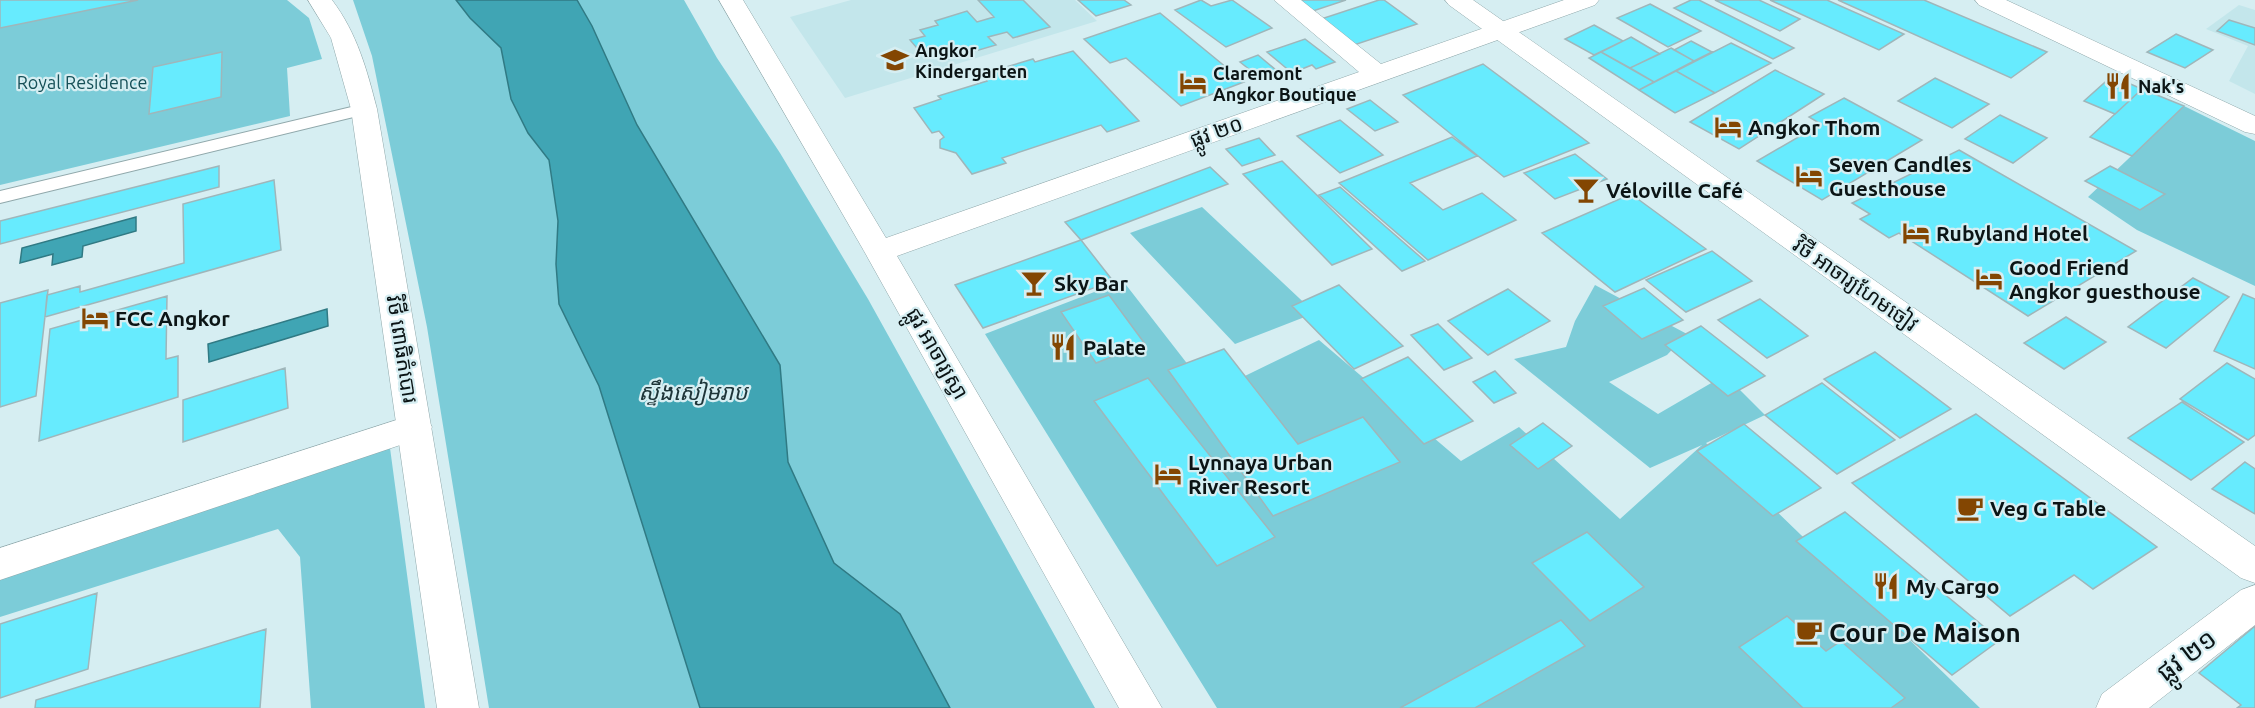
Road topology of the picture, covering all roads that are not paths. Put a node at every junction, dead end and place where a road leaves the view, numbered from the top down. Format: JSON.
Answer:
{"nodes":[{"id":1,"x":320,"y":0,"type":"edge"},
{"id":2,"x":731,"y":0,"type":"edge"},
{"id":3,"x":1286,"y":0,"type":"edge"},
{"id":4,"x":1457,"y":0,"type":"edge"},
{"id":5,"x":1587,"y":0,"type":"edge"},
{"id":6,"x":1987,"y":0,"type":"edge"},
{"id":7,"x":1500,"y":30,"type":"junction"},
{"id":8,"x":1377,"y":74,"type":"junction"},
{"id":9,"x":364,"y":109,"type":"junction"},
{"id":10,"x":2255,"y":126,"type":"edge"},
{"id":11,"x":0,"y":197,"type":"edge"},
{"id":12,"x":879,"y":250,"type":"junction"},
{"id":13,"x":415,"y":427,"type":"junction"},
{"id":14,"x":0,"y":564,"type":"edge"},
{"id":15,"x":2255,"y":567,"type":"edge"},
{"id":16,"x":2255,"y":602,"type":"edge"},
{"id":17,"x":458,"y":708,"type":"edge"},
{"id":18,"x":1141,"y":708,"type":"edge"},
{"id":19,"x":2116,"y":708,"type":"edge"}],
"edges":[{"from":1,"to":9,"type":"street","name":"វិថី ពោធិកំបោរ"},
{"from":2,"to":12,"type":"street","name":"ផ្លូវ អាចារ្យស្វា"},
{"from":3,"to":8,"type":"street"},
{"from":4,"to":7,"type":"street","name":"វិថី អាចារ្យហែមចៀវ"},
{"from":5,"to":7,"type":"street","name":"ផ្លូវ ២០"},
{"from":6,"to":10,"type":"street"},
{"from":7,"to":8,"type":"street","name":"ផ្លូវ ២០"},
{"from":7,"to":15,"type":"street","name":"វិថី អាចារ្យហែមចៀវ"},
{"from":8,"to":12,"type":"street","name":"ផ្លូវ ២០"},
{"from":9,"to":11,"type":"lane"},
{"from":9,"to":13,"type":"street","name":"វិថី ពោធិកំបោរ"},
{"from":12,"to":18,"type":"street","name":"ផ្លូវ អាចារ្យស្វា"},
{"from":13,"to":14,"type":"street"},
{"from":13,"to":17,"type":"street","name":"វិថី ពោធិកំបោរ"},
{"from":16,"to":19,"type":"street","name":"ផ្លូវ ២១"}]}
